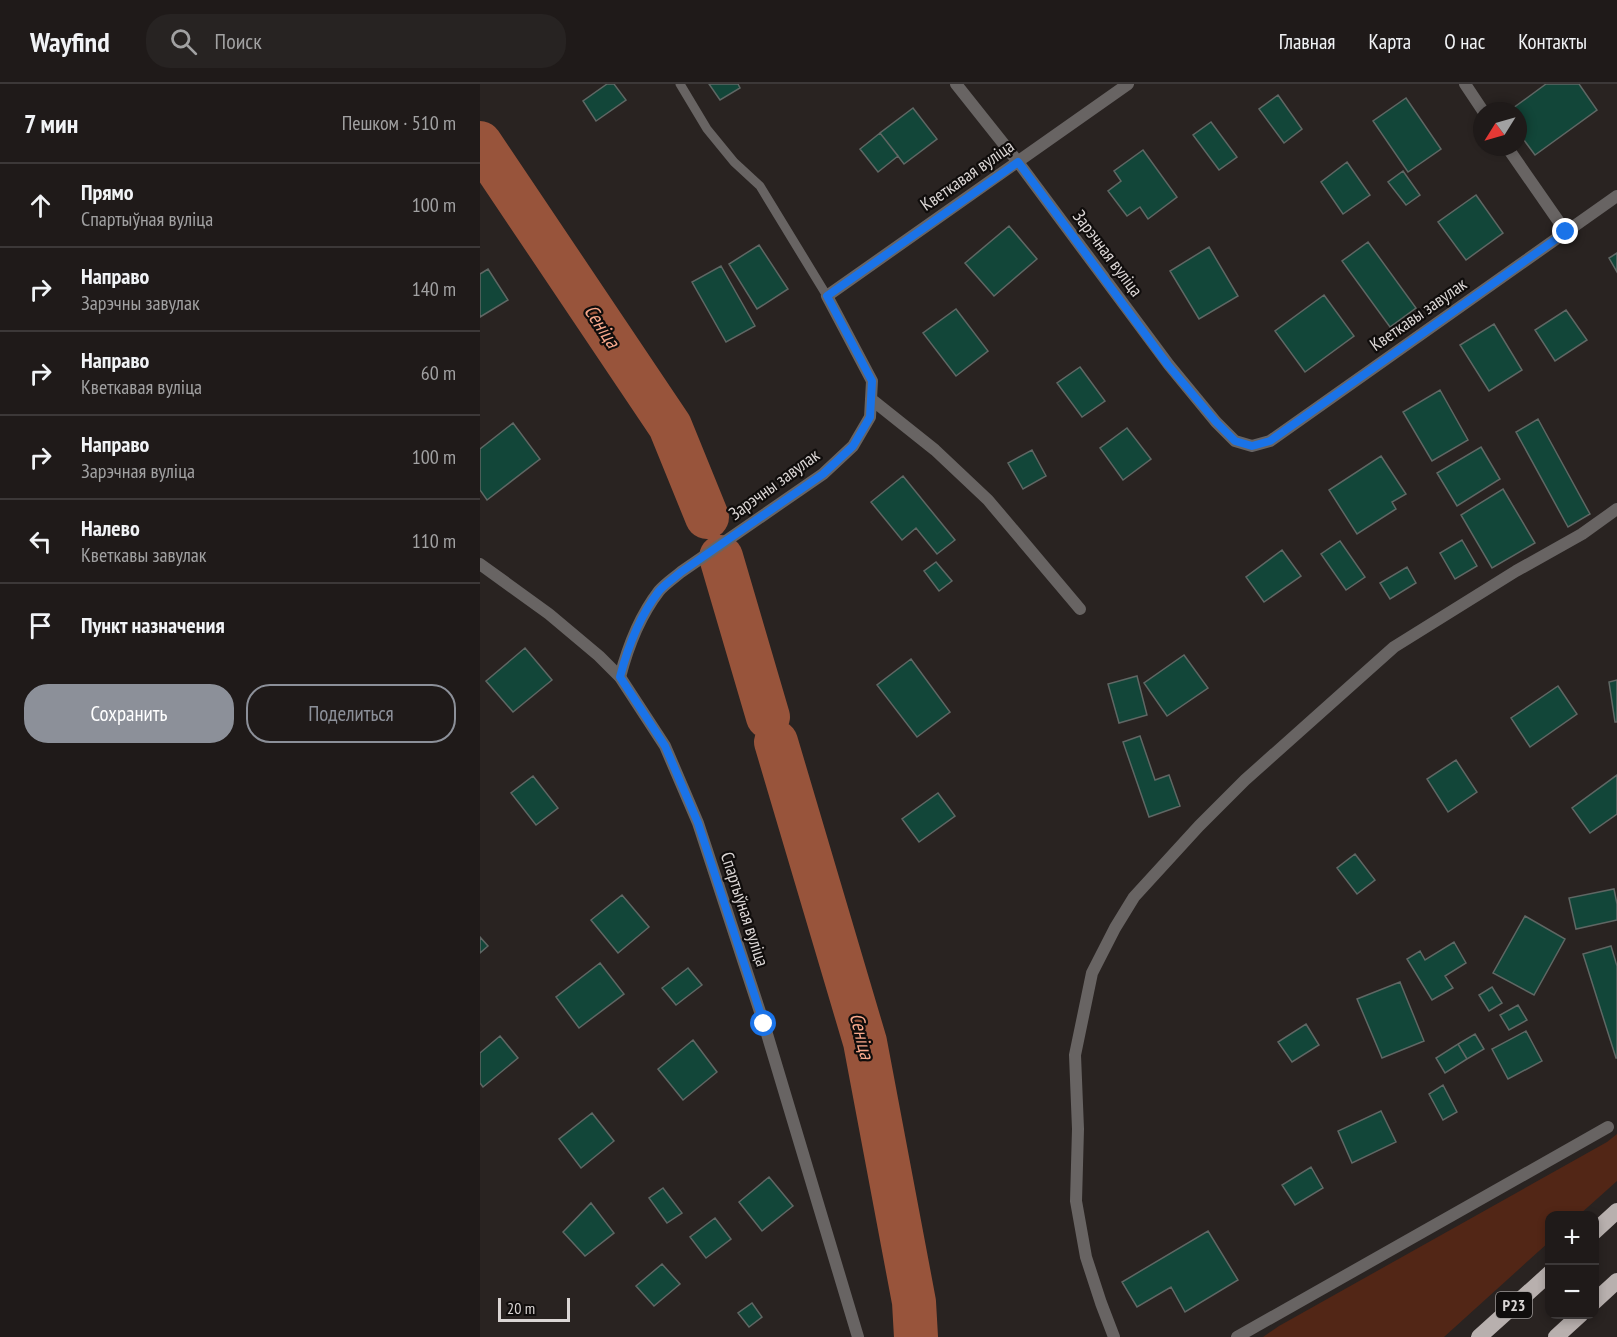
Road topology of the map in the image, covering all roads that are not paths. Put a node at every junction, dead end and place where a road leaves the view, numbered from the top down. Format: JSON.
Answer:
{"nodes":[{"id":1,"x":680,"y":84,"type":"edge"},
{"id":2,"x":956,"y":84,"type":"edge"},
{"id":3,"x":1128,"y":84,"type":"edge"},
{"id":4,"x":1465,"y":84,"type":"edge"},
{"id":5,"x":1477,"y":102,"type":"edge"},
{"id":6,"x":1514,"y":156,"type":"edge"},
{"id":7,"x":1018,"y":162,"type":"junction"},
{"id":8,"x":1617,"y":196,"type":"edge"},
{"id":9,"x":1566,"y":232,"type":"junction"},
{"id":10,"x":827,"y":296,"type":"junction"},
{"id":11,"x":871,"y":399,"type":"junction"},
{"id":12,"x":1235,"y":441,"type":"joint"},
{"id":13,"x":1617,"y":509,"type":"edge"},
{"id":14,"x":480,"y":564,"type":"edge"},
{"id":15,"x":1080,"y":609,"type":"dead end"},
{"id":16,"x":620,"y":677,"type":"junction"},
{"id":17,"x":1608,"y":1127,"type":"dead end"},
{"id":18,"x":1617,"y":1211,"type":"edge"},
{"id":19,"x":1599,"y":1227,"type":"edge"},
{"id":20,"x":1545,"y":1278,"type":"edge"},
{"id":21,"x":1617,"y":1281,"type":"edge"},
{"id":22,"x":1599,"y":1297,"type":"edge"},
{"id":23,"x":1576,"y":1319,"type":"edge"},
{"id":24,"x":858,"y":1337,"type":"edge"},
{"id":25,"x":1114,"y":1337,"type":"edge"},
{"id":26,"x":1237,"y":1337,"type":"edge"},
{"id":27,"x":1479,"y":1337,"type":"edge"},
{"id":28,"x":1556,"y":1337,"type":"edge"}],
"edges":[{"from":1,"to":10,"type":"lane"},
{"from":2,"to":7,"type":"street","name":"Зарэчная вуліца"},
{"from":3,"to":7,"type":"street","name":"Кветкавая вуліца"},
{"from":4,"to":5,"type":"street"},
{"from":6,"to":9,"type":"street"},
{"from":7,"to":10,"type":"street","name":"Кветкавая вуліца"},
{"from":7,"to":12,"type":"street","name":"Зарэчная вуліца"},
{"from":8,"to":9,"type":"street","name":"Кветкавы завулак"},
{"from":9,"to":12,"type":"street","name":"Кветкавы завулак"},
{"from":10,"to":11,"type":"street","name":"Зарэчны завулак"},
{"from":11,"to":15,"type":"street"},
{"from":11,"to":16,"type":"street","name":"Зарэчны завулак"},
{"from":13,"to":25,"type":"street"},
{"from":14,"to":16,"type":"street","name":"Спартыўная вуліца"},
{"from":16,"to":24,"type":"street","name":"Спартыўная вуліца"},
{"from":17,"to":26,"type":"street"},
{"from":18,"to":19,"type":"highway"},
{"from":20,"to":27,"type":"highway","number":"Р23"},
{"from":21,"to":22,"type":"highway"},
{"from":23,"to":28,"type":"highway"}]}
